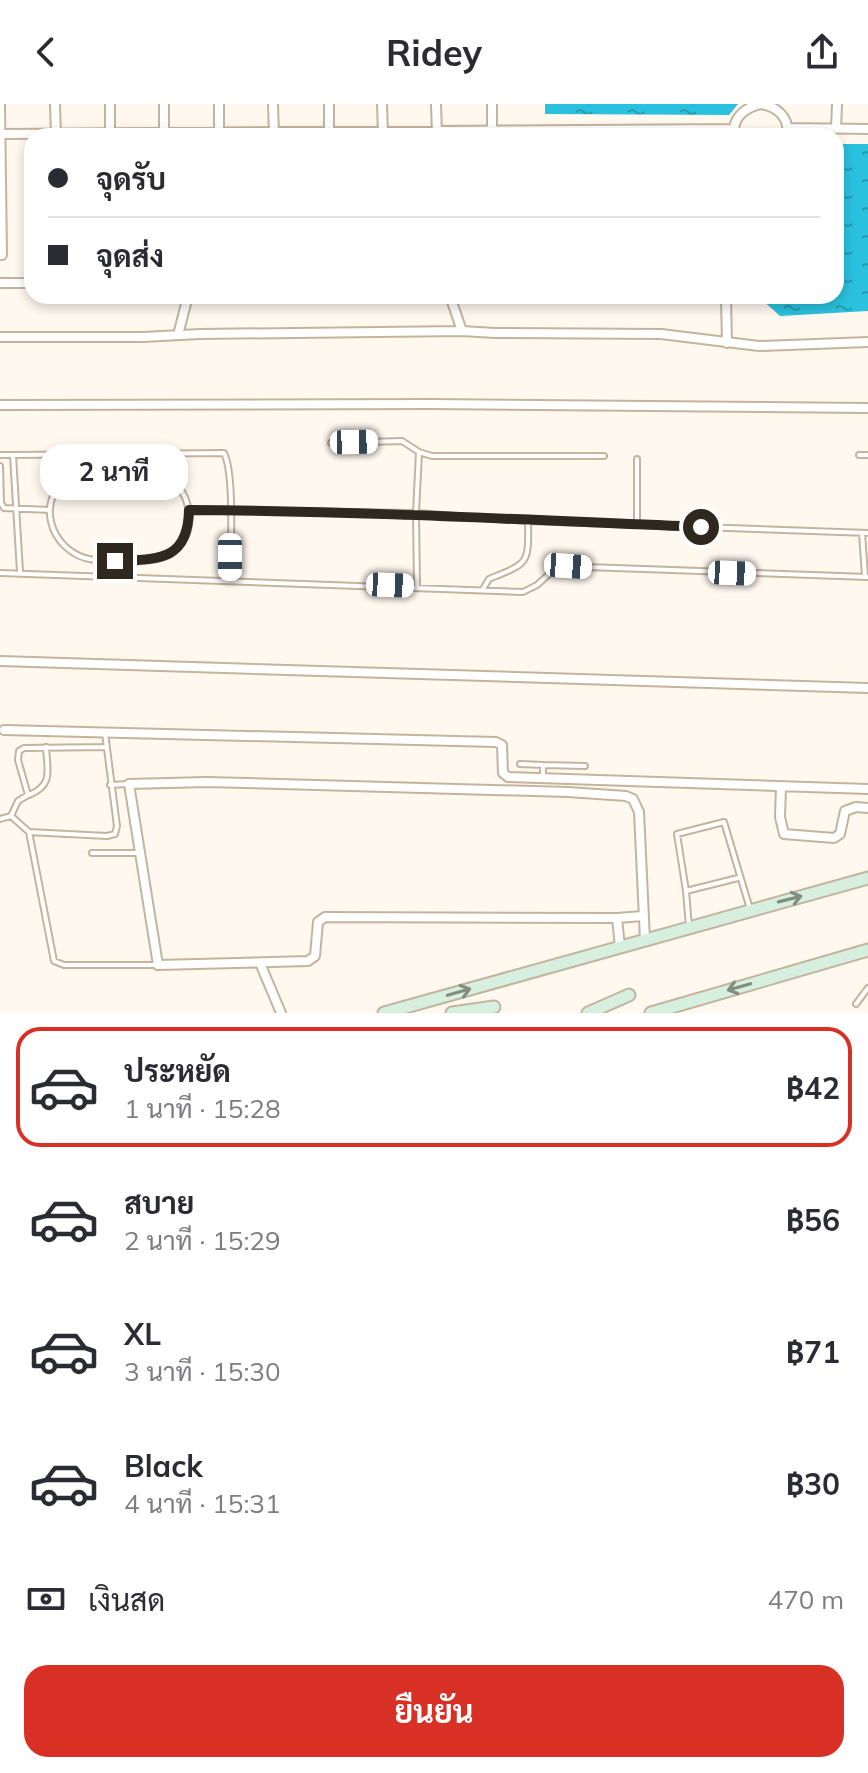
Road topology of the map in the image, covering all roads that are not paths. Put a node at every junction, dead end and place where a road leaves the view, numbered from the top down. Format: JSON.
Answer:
{"nodes":[{"id":1,"x":0,"y":104,"type":"edge"},
{"id":2,"x":55,"y":104,"type":"edge"},
{"id":3,"x":110,"y":104,"type":"edge"},
{"id":4,"x":164,"y":104,"type":"edge"},
{"id":5,"x":219,"y":104,"type":"edge"},
{"id":6,"x":273,"y":104,"type":"edge"},
{"id":7,"x":329,"y":104,"type":"edge"},
{"id":8,"x":382,"y":104,"type":"edge"},
{"id":9,"x":436,"y":104,"type":"edge"},
{"id":10,"x":492,"y":104,"type":"edge"},
{"id":11,"x":760,"y":104,"type":"edge"},
{"id":12,"x":837,"y":104,"type":"edge"},
{"id":13,"x":56,"y":128,"type":"edge"},
{"id":14,"x":110,"y":128,"type":"edge"},
{"id":15,"x":164,"y":128,"type":"edge"},
{"id":16,"x":219,"y":128,"type":"edge"},
{"id":17,"x":274,"y":128,"type":"edge"},
{"id":18,"x":329,"y":128,"type":"edge"},
{"id":19,"x":383,"y":128,"type":"edge"},
{"id":20,"x":437,"y":128,"type":"edge"},
{"id":21,"x":492,"y":128,"type":"edge"},
{"id":22,"x":735,"y":128,"type":"edge"},
{"id":23,"x":786,"y":128,"type":"edge"},
{"id":24,"x":836,"y":128,"type":"edge"},
{"id":25,"x":844,"y":129,"type":"edge"},
{"id":26,"x":868,"y":129,"type":"edge"},
{"id":27,"x":0,"y":134,"type":"edge"},
{"id":28,"x":24,"y":134,"type":"edge"},
{"id":29,"x":2,"y":255,"type":"dead end"},
{"id":30,"x":0,"y":283,"type":"edge"},
{"id":31,"x":24,"y":283,"type":"edge"},
{"id":32,"x":186,"y":304,"type":"edge"},
{"id":33,"x":453,"y":304,"type":"edge"},
{"id":34,"x":726,"y":304,"type":"edge"},
{"id":35,"x":462,"y":331,"type":"junction"},
{"id":36,"x":178,"y":335,"type":"junction"},
{"id":37,"x":0,"y":337,"type":"edge"},
{"id":38,"x":868,"y":342,"type":"edge"},
{"id":39,"x":727,"y":343,"type":"junction"},
{"id":40,"x":0,"y":405,"type":"edge"},
{"id":41,"x":868,"y":408,"type":"edge"},
{"id":42,"x":331,"y":443,"type":"dead end"},
{"id":43,"x":419,"y":452,"type":"junction"},
{"id":44,"x":0,"y":455,"type":"edge"},
{"id":45,"x":13,"y":455,"type":"junction"},
{"id":46,"x":859,"y":455,"type":"dead end"},
{"id":47,"x":868,"y":455,"type":"edge"},
{"id":48,"x":604,"y":456,"type":"dead end"},
{"id":49,"x":637,"y":459,"type":"dead end"},
{"id":50,"x":0,"y":466,"type":"edge"},
{"id":51,"x":17,"y":510,"type":"junction"},
{"id":52,"x":50,"y":510,"type":"junction"},
{"id":53,"x":189,"y":510,"type":"junction"},
{"id":54,"x":230,"y":510,"type":"junction"},
{"id":55,"x":416,"y":513,"type":"junction"},
{"id":56,"x":528,"y":521,"type":"junction"},
{"id":57,"x":637,"y":525,"type":"junction"},
{"id":58,"x":865,"y":533,"type":"edge"},
{"id":59,"x":20,"y":572,"type":"junction"},
{"id":60,"x":0,"y":573,"type":"edge"},
{"id":61,"x":866,"y":576,"type":"edge"},
{"id":62,"x":231,"y":581,"type":"junction"},
{"id":63,"x":417,"y":586,"type":"junction"},
{"id":64,"x":483,"y":589,"type":"junction"},
{"id":65,"x":0,"y":661,"type":"edge"},
{"id":66,"x":868,"y":688,"type":"edge"},
{"id":67,"x":4,"y":730,"type":"dead end"},
{"id":68,"x":104,"y":732,"type":"junction"},
{"id":69,"x":46,"y":747,"type":"junction"},
{"id":70,"x":106,"y":747,"type":"junction"},
{"id":71,"x":520,"y":764,"type":"dead end"},
{"id":72,"x":543,"y":765,"type":"junction"},
{"id":73,"x":585,"y":766,"type":"dead end"},
{"id":74,"x":543,"y":778,"type":"junction"},
{"id":75,"x":129,"y":784,"type":"junction"},
{"id":76,"x":110,"y":785,"type":"junction"},
{"id":77,"x":781,"y":786,"type":"junction"},
{"id":78,"x":868,"y":789,"type":"edge"},
{"id":79,"x":28,"y":795,"type":"junction"},
{"id":80,"x":868,"y":808,"type":"edge"},
{"id":81,"x":11,"y":816,"type":"junction"},
{"id":82,"x":0,"y":819,"type":"edge"},
{"id":83,"x":29,"y":832,"type":"junction"},
{"id":84,"x":92,"y":853,"type":"dead end"},
{"id":85,"x":140,"y":853,"type":"junction"},
{"id":86,"x":868,"y":871,"type":"edge"},
{"id":87,"x":739,"y":877,"type":"junction"},
{"id":88,"x":868,"y":878,"type":"edge"},
{"id":89,"x":837,"y":887,"type":"junction"},
{"id":90,"x":686,"y":891,"type":"junction"},
{"id":91,"x":750,"y":909,"type":"junction"},
{"id":92,"x":643,"y":916,"type":"junction"},
{"id":93,"x":617,"y":918,"type":"junction"},
{"id":94,"x":689,"y":928,"type":"junction"},
{"id":95,"x":645,"y":940,"type":"junction"},
{"id":96,"x":620,"y":947,"type":"junction"},
{"id":97,"x":868,"y":950,"type":"edge"},
{"id":98,"x":868,"y":957,"type":"edge"},
{"id":99,"x":832,"y":960,"type":"junction"},
{"id":100,"x":260,"y":963,"type":"junction"},
{"id":101,"x":158,"y":965,"type":"junction"},
{"id":102,"x":868,"y":988,"type":"edge"},
{"id":103,"x":629,"y":995,"type":"dead end"},
{"id":104,"x":856,"y":1004,"type":"dead end"},
{"id":105,"x":494,"y":1007,"type":"dead end"},
{"id":106,"x":281,"y":1013,"type":"edge"},
{"id":107,"x":384,"y":1013,"type":"edge"},
{"id":108,"x":452,"y":1013,"type":"edge"},
{"id":109,"x":588,"y":1013,"type":"edge"},
{"id":110,"x":651,"y":1013,"type":"edge"}],
"edges":[{"from":1,"to":27,"type":"street"},
{"from":2,"to":13,"type":"street"},
{"from":3,"to":14,"type":"street"},
{"from":4,"to":15,"type":"street"},
{"from":5,"to":16,"type":"street"},
{"from":6,"to":17,"type":"street"},
{"from":7,"to":18,"type":"street"},
{"from":8,"to":19,"type":"street"},
{"from":9,"to":20,"type":"street"},
{"from":10,"to":21,"type":"street"},
{"from":11,"to":22,"type":"street"},
{"from":11,"to":23,"type":"street"},
{"from":12,"to":24,"type":"street"},
{"from":25,"to":26,"type":"street"},
{"from":27,"to":28,"type":"street"},
{"from":27,"to":29,"type":"street"},
{"from":30,"to":31,"type":"street"},
{"from":32,"to":36,"type":"street"},
{"from":33,"to":35,"type":"street"},
{"from":34,"to":39,"type":"street"},
{"from":35,"to":36,"type":"street"},
{"from":35,"to":39,"type":"street"},
{"from":36,"to":37,"type":"street"},
{"from":38,"to":39,"type":"street"},
{"from":40,"to":41,"type":"street"},
{"from":42,"to":43,"type":"lane"},
{"from":43,"to":48,"type":"lane"},
{"from":43,"to":55,"type":"lane"},
{"from":44,"to":45,"type":"lane"},
{"from":45,"to":51,"type":"lane"},
{"from":45,"to":54,"type":"lane"},
{"from":46,"to":47,"type":"lane"},
{"from":49,"to":57,"type":"lane"},
{"from":50,"to":51,"type":"lane"},
{"from":51,"to":52,"type":"lane"},
{"from":51,"to":59,"type":"lane"},
{"from":52,"to":53,"type":"lane"},
{"from":52,"to":53,"type":"lane"},
{"from":53,"to":54,"type":"lane"},
{"from":54,"to":55,"type":"lane"},
{"from":54,"to":62,"type":"lane"},
{"from":55,"to":56,"type":"lane"},
{"from":55,"to":63,"type":"lane"},
{"from":56,"to":57,"type":"lane"},
{"from":56,"to":64,"type":"lane"},
{"from":57,"to":58,"type":"lane"},
{"from":58,"to":61,"type":"lane"},
{"from":59,"to":60,"type":"lane"},
{"from":59,"to":62,"type":"lane"},
{"from":61,"to":64,"type":"lane"},
{"from":62,"to":63,"type":"lane"},
{"from":63,"to":64,"type":"lane"},
{"from":65,"to":66,"type":"street"},
{"from":67,"to":68,"type":"street"},
{"from":68,"to":70,"type":"lane"},
{"from":68,"to":74,"type":"street"},
{"from":69,"to":70,"type":"lane"},
{"from":69,"to":79,"type":"lane"},
{"from":69,"to":79,"type":"lane"},
{"from":70,"to":76,"type":"lane"},
{"from":71,"to":72,"type":"lane"},
{"from":72,"to":73,"type":"lane"},
{"from":72,"to":74,"type":"lane"},
{"from":74,"to":77,"type":"street"},
{"from":75,"to":76,"type":"lane"},
{"from":75,"to":85,"type":"street"},
{"from":75,"to":92,"type":"street"},
{"from":76,"to":83,"type":"lane"},
{"from":77,"to":78,"type":"street"},
{"from":77,"to":80,"type":"street"},
{"from":79,"to":81,"type":"lane"},
{"from":81,"to":82,"type":"lane"},
{"from":81,"to":83,"type":"lane"},
{"from":83,"to":101,"type":"lane"},
{"from":84,"to":85,"type":"lane"},
{"from":85,"to":101,"type":"street"},
{"from":86,"to":89,"type":"street"},
{"from":87,"to":90,"type":"lane"},
{"from":87,"to":90,"type":"lane"},
{"from":87,"to":91,"type":"lane"},
{"from":88,"to":89,"type":"main road"},
{"from":91,"to":89,"type":"main road","one_way":true},
{"from":90,"to":94,"type":"lane"},
{"from":91,"to":94,"type":"main road"},
{"from":92,"to":93,"type":"street"},
{"from":92,"to":95,"type":"street"},
{"from":93,"to":96,"type":"street"},
{"from":93,"to":100,"type":"street"},
{"from":94,"to":95,"type":"main road"},
{"from":95,"to":96,"type":"main road"},
{"from":107,"to":96,"type":"main road","one_way":true},
{"from":97,"to":99,"type":"main road"},
{"from":98,"to":99,"type":"street"},
{"from":99,"to":110,"type":"main road","one_way":true},
{"from":100,"to":101,"type":"street"},
{"from":100,"to":106,"type":"street"},
{"from":102,"to":104,"type":"lane"},
{"from":103,"to":109,"type":"main road"},
{"from":105,"to":108,"type":"main road"}]}
